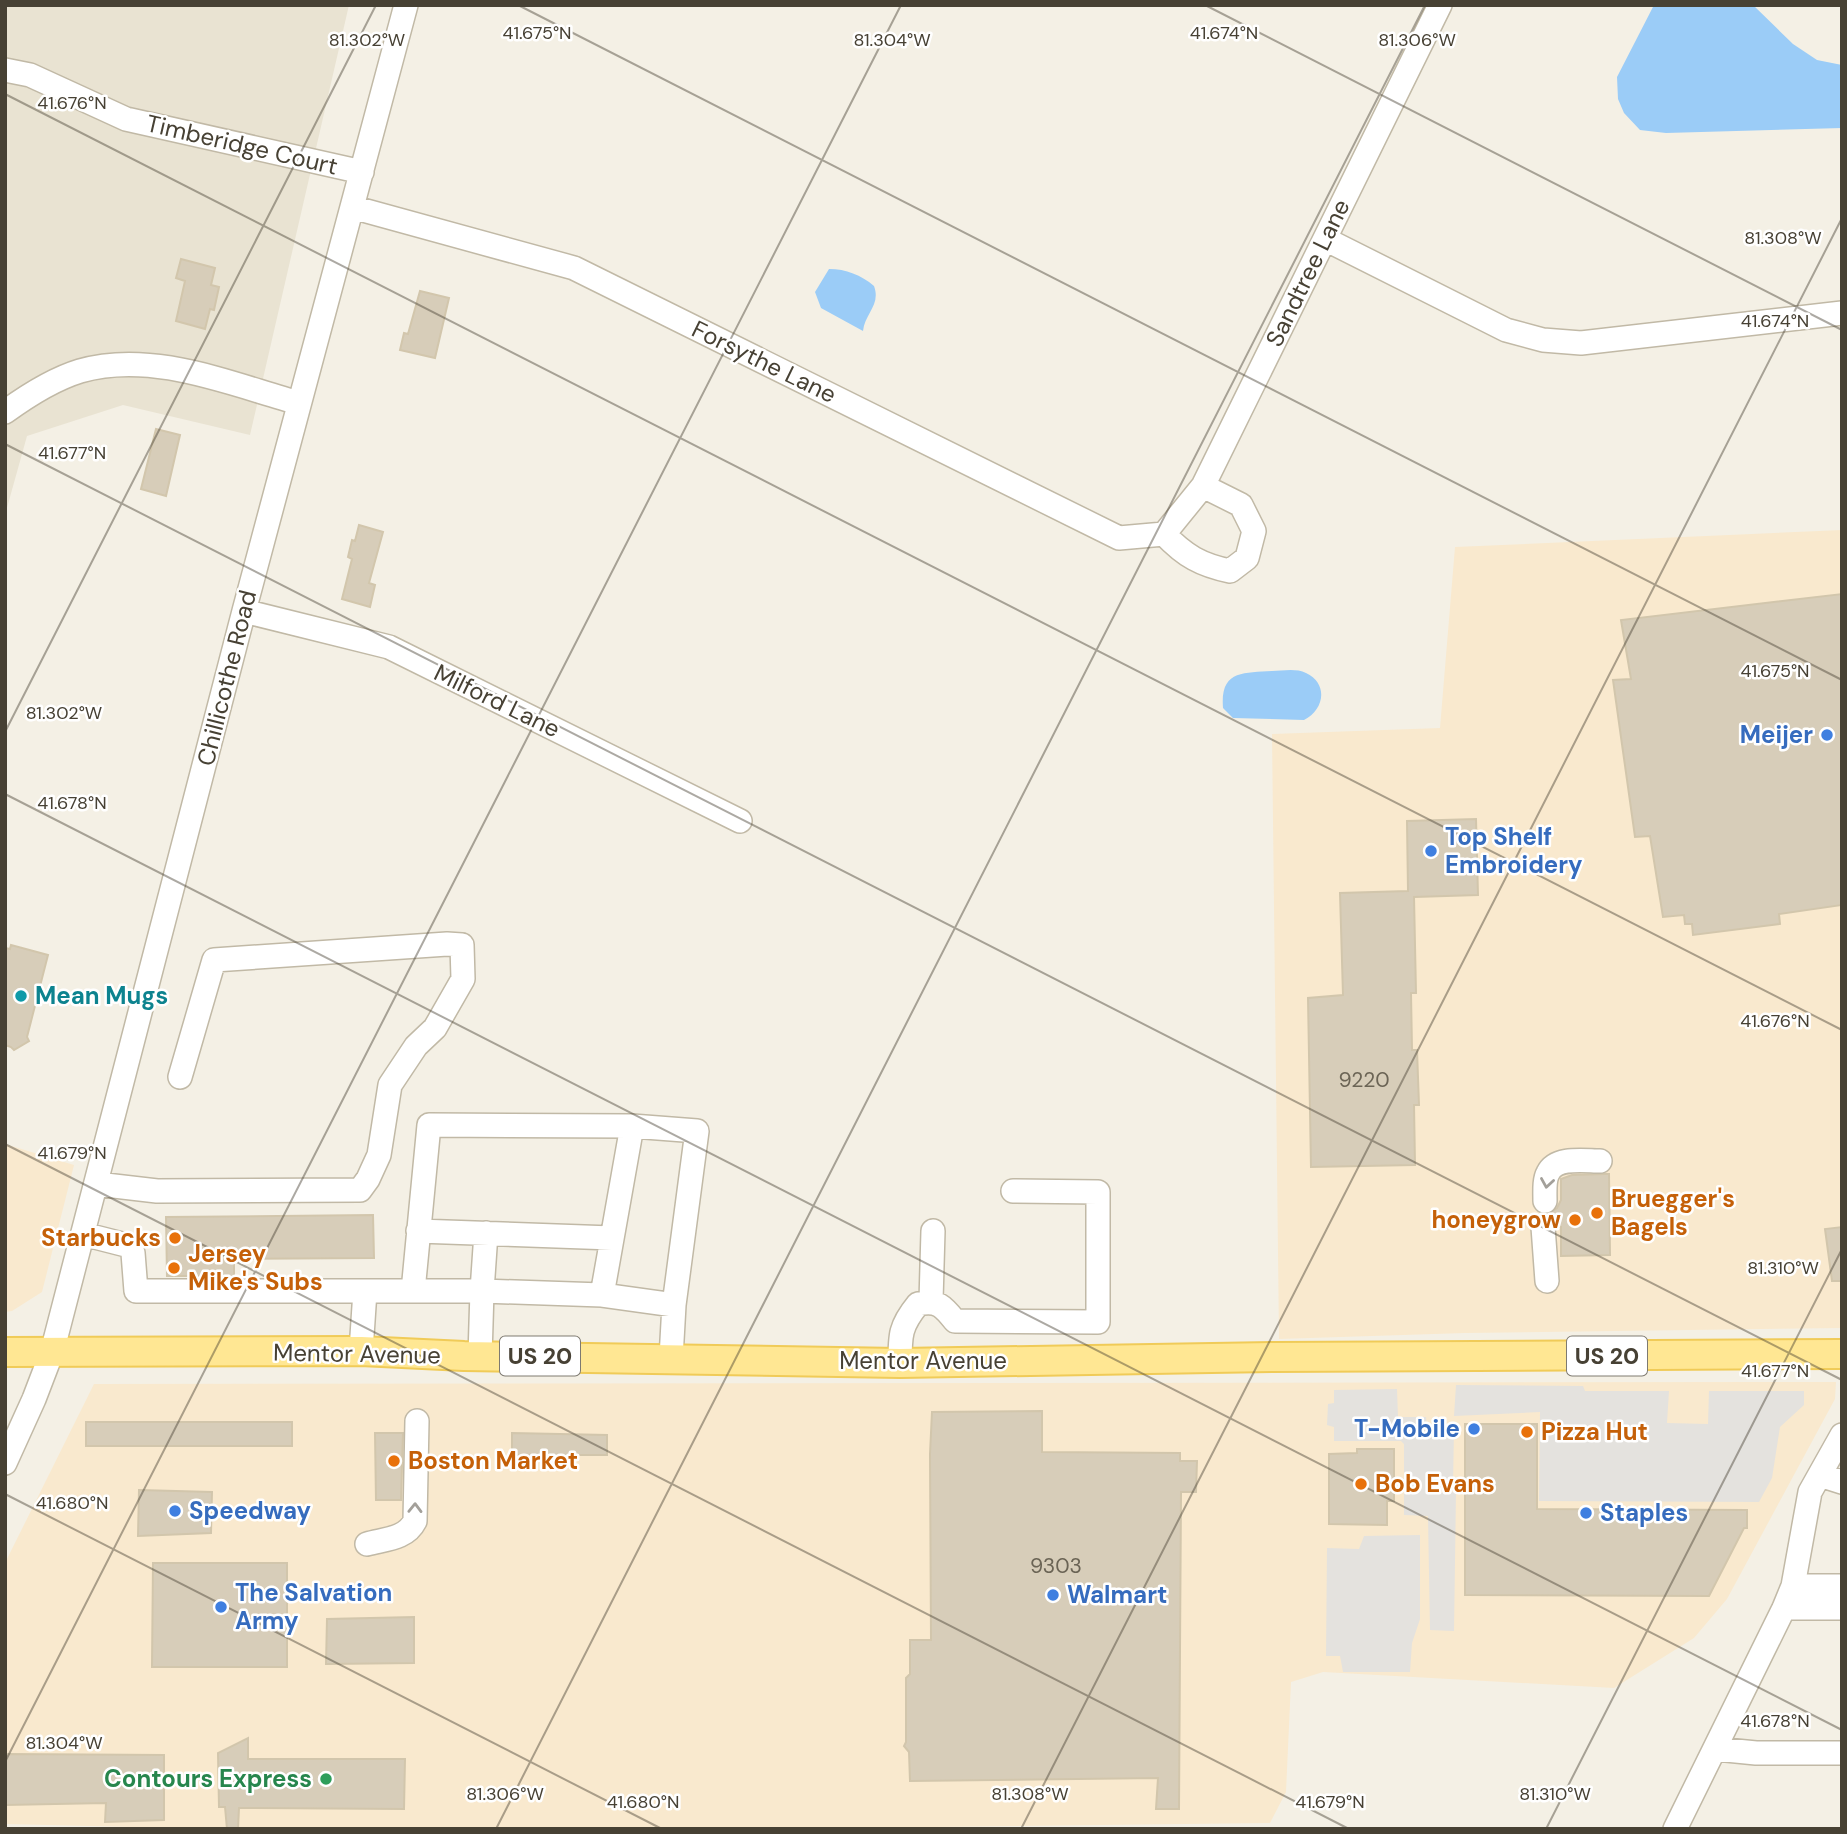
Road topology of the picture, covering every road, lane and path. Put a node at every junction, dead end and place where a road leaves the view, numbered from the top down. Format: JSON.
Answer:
{"nodes":[{"id":1,"x":406,"y":5,"type":"edge"},
{"id":2,"x":1440,"y":5,"type":"edge"},
{"id":3,"x":5,"y":70,"type":"edge"},
{"id":4,"x":362,"y":172,"type":"junction"},
{"id":5,"x":352,"y":207,"type":"junction"},
{"id":6,"x":1325,"y":239,"type":"junction"},
{"id":7,"x":1842,"y":313,"type":"edge"},
{"id":8,"x":299,"y":402,"type":"junction"},
{"id":9,"x":5,"y":412,"type":"edge"},
{"id":10,"x":1203,"y":486,"type":"junction"},
{"id":11,"x":1164,"y":534,"type":"junction"},
{"id":12,"x":244,"y":611,"type":"junction"},
{"id":13,"x":740,"y":821,"type":"dead end"},
{"id":14,"x":180,"y":1077,"type":"dead end"},
{"id":15,"x":632,"y":1126,"type":"junction"},
{"id":16,"x":1600,"y":1161,"type":"dead end"},
{"id":17,"x":97,"y":1184,"type":"junction"},
{"id":18,"x":1013,"y":1191,"type":"dead end"},
{"id":19,"x":1545,"y":1200,"type":"dead end"},
{"id":20,"x":1543,"y":1227,"type":"dead end"},
{"id":21,"x":418,"y":1231,"type":"junction"},
{"id":22,"x":933,"y":1231,"type":"dead end"},
{"id":23,"x":486,"y":1233,"type":"junction"},
{"id":24,"x":83,"y":1234,"type":"junction"},
{"id":25,"x":612,"y":1238,"type":"junction"},
{"id":26,"x":1547,"y":1281,"type":"dead end"},
{"id":27,"x":365,"y":1291,"type":"junction"},
{"id":28,"x":413,"y":1291,"type":"junction"},
{"id":29,"x":482,"y":1291,"type":"junction"},
{"id":30,"x":602,"y":1295,"type":"junction"},
{"id":31,"x":931,"y":1301,"type":"junction"},
{"id":32,"x":674,"y":1305,"type":"junction"},
{"id":33,"x":5,"y":1352,"type":"edge"},
{"id":34,"x":52,"y":1352,"type":"junction"},
{"id":35,"x":361,"y":1352,"type":"junction"},
{"id":36,"x":1842,"y":1354,"type":"edge"},
{"id":37,"x":480,"y":1356,"type":"junction"},
{"id":38,"x":671,"y":1358,"type":"junction"},
{"id":39,"x":900,"y":1363,"type":"junction"},
{"id":40,"x":417,"y":1421,"type":"dead end"},
{"id":41,"x":1842,"y":1435,"type":"edge"},
{"id":42,"x":5,"y":1463,"type":"edge"},
{"id":43,"x":1831,"y":1478,"type":"edge"},
{"id":44,"x":367,"y":1544,"type":"dead end"},
{"id":45,"x":1793,"y":1586,"type":"junction"},
{"id":46,"x":1842,"y":1586,"type":"edge"},
{"id":47,"x":1784,"y":1608,"type":"junction"},
{"id":48,"x":1842,"y":1608,"type":"edge"},
{"id":49,"x":1716,"y":1749,"type":"junction"},
{"id":50,"x":1842,"y":1752,"type":"edge"},
{"id":51,"x":1675,"y":1829,"type":"edge"}],
"edges":[{"from":1,"to":4,"type":"street","name":"Chillicothe Road"},
{"from":2,"to":6,"type":"street","name":"Sandtree Lane"},
{"from":3,"to":4,"type":"street","name":"Timberidge Court"},
{"from":4,"to":5,"type":"street","name":"Chillicothe Road"},
{"from":5,"to":8,"type":"street","name":"Chillicothe Road"},
{"from":5,"to":11,"type":"street","name":"Forsythe Lane"},
{"from":6,"to":7,"type":"street"},
{"from":6,"to":10,"type":"street","name":"Sandtree Lane"},
{"from":8,"to":9,"type":"street"},
{"from":8,"to":12,"type":"street","name":"Chillicothe Road"},
{"from":10,"to":11,"type":"street","name":"Sandtree Lane"},
{"from":10,"to":11,"type":"street"},
{"from":12,"to":13,"type":"street","name":"Milford Lane"},
{"from":12,"to":17,"type":"street","name":"Chillicothe Road"},
{"from":14,"to":17,"type":"street"},
{"from":15,"to":21,"type":"street"},
{"from":15,"to":25,"type":"street"},
{"from":15,"to":32,"type":"street"},
{"from":16,"to":19,"type":"street","one_way":true},
{"from":17,"to":24,"type":"street","name":"Chillicothe Road"},
{"from":18,"to":31,"type":"street"},
{"from":20,"to":26,"type":"street"},
{"from":21,"to":23,"type":"street"},
{"from":21,"to":28,"type":"street"},
{"from":22,"to":31,"type":"street"},
{"from":23,"to":25,"type":"street"},
{"from":23,"to":29,"type":"street"},
{"from":24,"to":27,"type":"street"},
{"from":24,"to":34,"type":"street","name":"Chillicothe Road"},
{"from":25,"to":30,"type":"street"},
{"from":27,"to":28,"type":"street"},
{"from":27,"to":35,"type":"street"},
{"from":28,"to":29,"type":"street"},
{"from":29,"to":30,"type":"street"},
{"from":29,"to":37,"type":"street"},
{"from":30,"to":32,"type":"street"},
{"from":31,"to":39,"type":"street"},
{"from":32,"to":38,"type":"street"},
{"from":33,"to":34,"type":"main road","name":"Mentor Avenue","number":"US 20"},
{"from":34,"to":35,"type":"main road","name":"Mentor Avenue","number":"US 20"},
{"from":34,"to":42,"type":"street","name":"Chillicothe Road"},
{"from":35,"to":37,"type":"main road","name":"Mentor Avenue","number":"US 20"},
{"from":36,"to":39,"type":"main road","name":"Mentor Avenue","number":"US 20"},
{"from":37,"to":38,"type":"main road","name":"Mentor Avenue","number":"US 20"},
{"from":38,"to":39,"type":"main road","name":"Mentor Avenue","number":"US 20"},
{"from":44,"to":40,"type":"street","one_way":true},
{"from":41,"to":43,"type":"street"},
{"from":43,"to":45,"type":"street"},
{"from":45,"to":46,"type":"street"},
{"from":45,"to":47,"type":"street"},
{"from":47,"to":48,"type":"street"},
{"from":47,"to":49,"type":"street"},
{"from":49,"to":50,"type":"street"},
{"from":49,"to":51,"type":"street"}]}
